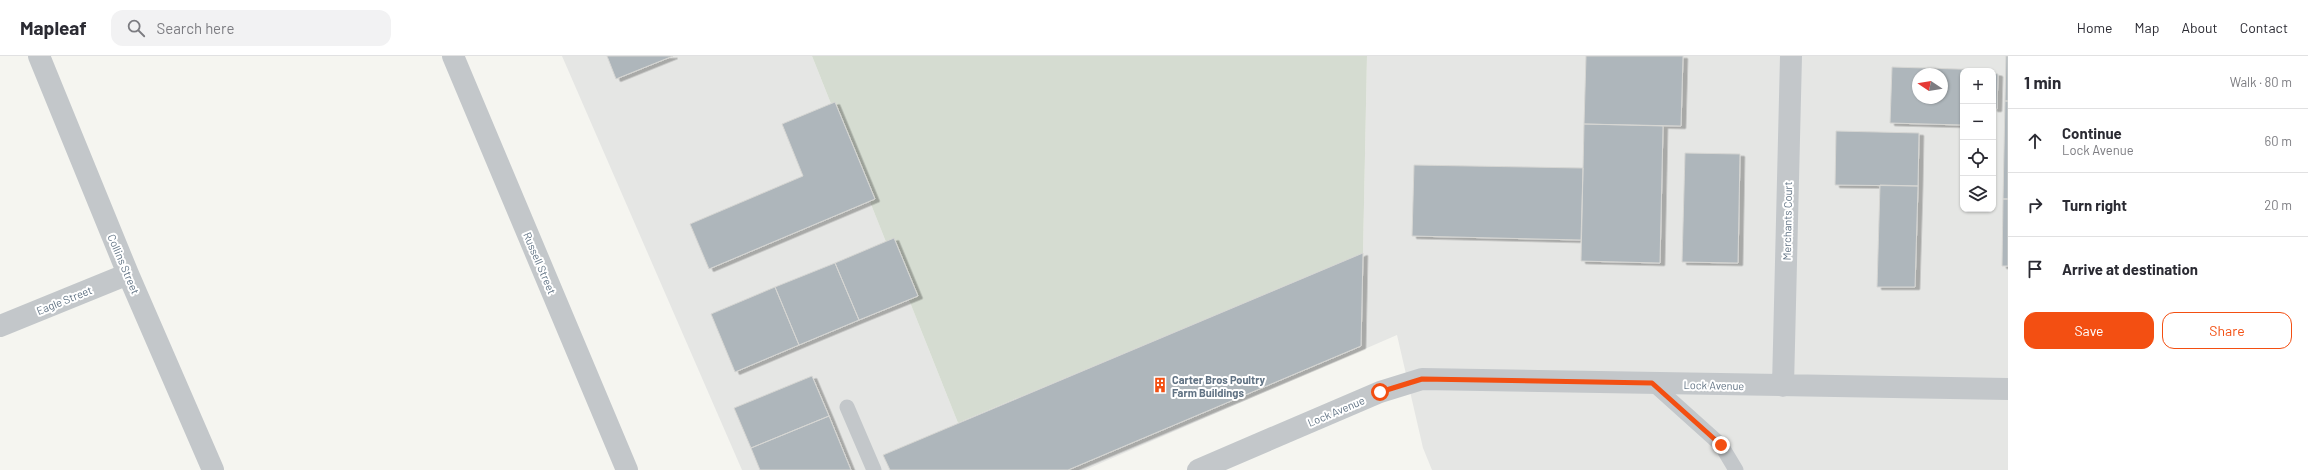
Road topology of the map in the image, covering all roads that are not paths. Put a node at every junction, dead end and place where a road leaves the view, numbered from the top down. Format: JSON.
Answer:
{"nodes":[{"id":1,"x":39,"y":56,"type":"edge"},
{"id":2,"x":453,"y":56,"type":"edge"},
{"id":3,"x":1791,"y":56,"type":"edge"},
{"id":4,"x":128,"y":274,"type":"junction"},
{"id":5,"x":0,"y":326,"type":"edge"},
{"id":6,"x":1652,"y":383,"type":"junction"},
{"id":7,"x":1783,"y":386,"type":"junction"},
{"id":8,"x":2008,"y":389,"type":"edge"},
{"id":9,"x":847,"y":407,"type":"dead end"},
{"id":10,"x":213,"y":470,"type":"edge"},
{"id":11,"x":627,"y":470,"type":"edge"},
{"id":12,"x":874,"y":470,"type":"edge"},
{"id":13,"x":1198,"y":470,"type":"edge"},
{"id":14,"x":1736,"y":470,"type":"edge"}],
"edges":[{"from":1,"to":4,"type":"street","name":"Collins Street"},
{"from":2,"to":11,"type":"street","name":"Russell Street"},
{"from":3,"to":7,"type":"street","name":"Merchants Court"},
{"from":4,"to":5,"type":"street","name":"Eagle Street"},
{"from":4,"to":10,"type":"street","name":"Collins Street"},
{"from":6,"to":7,"type":"street","name":"Lock Avenue"},
{"from":6,"to":13,"type":"street","name":"Lock Avenue"},
{"from":6,"to":14,"type":"lane"},
{"from":7,"to":8,"type":"street","name":"Lock Avenue"},
{"from":9,"to":12,"type":"lane"}]}
